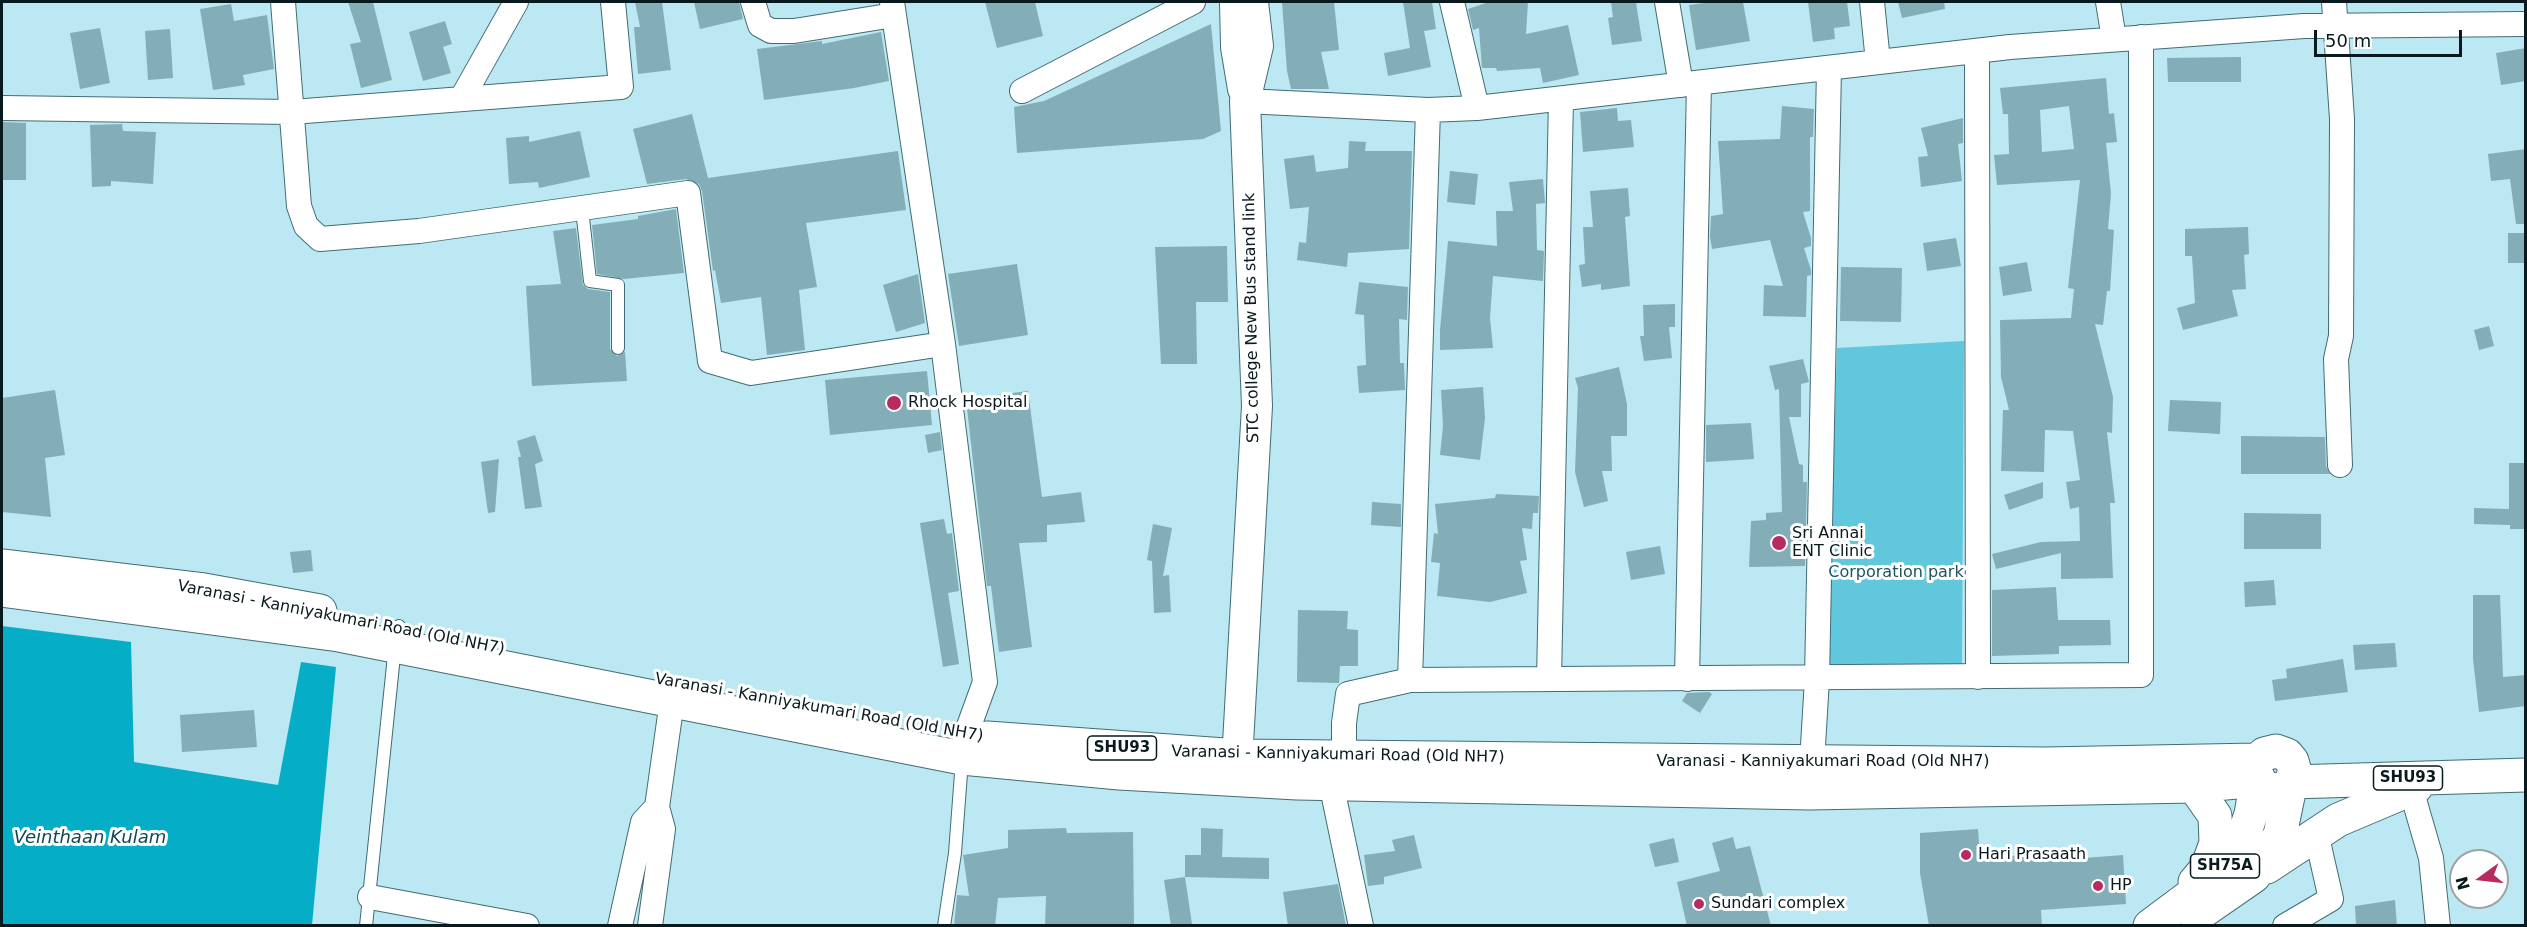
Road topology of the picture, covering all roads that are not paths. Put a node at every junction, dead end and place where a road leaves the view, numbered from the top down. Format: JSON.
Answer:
{"nodes":[{"id":1,"x":283,"y":2,"type":"edge"},
{"id":2,"x":516,"y":2,"type":"edge"},
{"id":3,"x":613,"y":2,"type":"edge"},
{"id":4,"x":753,"y":2,"type":"edge"},
{"id":5,"x":1192,"y":2,"type":"edge"},
{"id":6,"x":1235,"y":2,"type":"edge"},
{"id":7,"x":1253,"y":2,"type":"edge"},
{"id":8,"x":1452,"y":2,"type":"edge"},
{"id":9,"x":1667,"y":2,"type":"edge"},
{"id":10,"x":1872,"y":2,"type":"edge"},
{"id":11,"x":2109,"y":2,"type":"edge"},
{"id":12,"x":2334,"y":2,"type":"edge"},
{"id":13,"x":893,"y":8,"type":"edge"},
{"id":14,"x":2526,"y":24,"type":"edge"},
{"id":15,"x":2337,"y":25,"type":"junction"},
{"id":16,"x":2141,"y":38,"type":"junction"},
{"id":17,"x":2114,"y":39,"type":"junction"},
{"id":18,"x":1977,"y":51,"type":"junction"},
{"id":19,"x":1878,"y":62,"type":"junction"},
{"id":20,"x":1829,"y":68,"type":"junction"},
{"id":21,"x":1690,"y":84,"type":"junction"},
{"id":22,"x":1022,"y":91,"type":"dead end"},
{"id":23,"x":462,"y":98,"type":"junction"},
{"id":24,"x":1561,"y":99,"type":"junction"},
{"id":25,"x":1245,"y":100,"type":"junction"},
{"id":26,"x":2,"y":108,"type":"edge"},
{"id":27,"x":1477,"y":108,"type":"junction"},
{"id":28,"x":1428,"y":110,"type":"junction"},
{"id":29,"x":292,"y":112,"type":"junction"},
{"id":30,"x":582,"y":209,"type":"junction"},
{"id":31,"x":943,"y":344,"type":"junction"},
{"id":32,"x":618,"y":348,"type":"dead end"},
{"id":33,"x":2340,"y":465,"type":"dead end"},
{"id":34,"x":2,"y":566,"type":"edge"},
{"id":35,"x":2,"y":590,"type":"edge"},
{"id":36,"x":397,"y":636,"type":"junction"},
{"id":37,"x":1978,"y":677,"type":"junction"},
{"id":38,"x":1549,"y":679,"type":"junction"},
{"id":39,"x":1687,"y":679,"type":"junction"},
{"id":40,"x":1817,"y":679,"type":"junction"},
{"id":41,"x":1410,"y":680,"type":"junction"},
{"id":42,"x":672,"y":701,"type":"junction"},
{"id":43,"x":964,"y":747,"type":"junction"},
{"id":44,"x":2526,"y":753,"type":"edge"},
{"id":45,"x":1814,"y":761,"type":"junction"},
{"id":46,"x":1238,"y":768,"type":"junction"},
{"id":47,"x":1338,"y":770,"type":"junction"},
{"id":48,"x":2257,"y":770,"type":"junction"},
{"id":49,"x":2292,"y":772,"type":"junction"},
{"id":50,"x":2526,"y":776,"type":"edge"},
{"id":51,"x":2443,"y":777,"type":"junction"},
{"id":52,"x":2194,"y":786,"type":"junction"},
{"id":53,"x":2411,"y":789,"type":"junction"},
{"id":54,"x":1809,"y":793,"type":"junction"},
{"id":55,"x":657,"y":807,"type":"junction"},
{"id":56,"x":2316,"y":833,"type":"junction"},
{"id":57,"x":2254,"y":876,"type":"junction"},
{"id":58,"x":369,"y":897,"type":"junction"},
{"id":59,"x":2167,"y":921,"type":"edge"},
{"id":60,"x":366,"y":926,"type":"edge"},
{"id":61,"x":527,"y":926,"type":"edge"},
{"id":62,"x":620,"y":926,"type":"edge"},
{"id":63,"x":650,"y":926,"type":"edge"},
{"id":64,"x":944,"y":926,"type":"edge"},
{"id":65,"x":1360,"y":926,"type":"edge"},
{"id":66,"x":2285,"y":926,"type":"edge"},
{"id":67,"x":2438,"y":926,"type":"edge"}],
"edges":[{"from":1,"to":29,"type":"street"},
{"from":2,"to":23,"type":"street"},
{"from":3,"to":23,"type":"street"},
{"from":4,"to":13,"type":"street"},
{"from":5,"to":22,"type":"street"},
{"from":6,"to":25,"type":"street"},
{"from":7,"to":25,"type":"street","name":"STC college New Bus stand link"},
{"from":8,"to":27,"type":"street"},
{"from":9,"to":21,"type":"street"},
{"from":10,"to":19,"type":"street"},
{"from":11,"to":17,"type":"street"},
{"from":12,"to":15,"type":"street"},
{"from":13,"to":31,"type":"street"},
{"from":14,"to":15,"type":"street"},
{"from":15,"to":16,"type":"street"},
{"from":15,"to":33,"type":"street"},
{"from":16,"to":17,"type":"street"},
{"from":16,"to":37,"type":"street"},
{"from":17,"to":18,"type":"street"},
{"from":18,"to":19,"type":"street"},
{"from":18,"to":37,"type":"street"},
{"from":19,"to":20,"type":"street"},
{"from":20,"to":21,"type":"street"},
{"from":20,"to":40,"type":"street"},
{"from":21,"to":24,"type":"street"},
{"from":21,"to":39,"type":"street"},
{"from":23,"to":29,"type":"street"},
{"from":24,"to":27,"type":"street"},
{"from":24,"to":38,"type":"street"},
{"from":25,"to":28,"type":"street"},
{"from":25,"to":46,"type":"street","name":"STC college New Bus stand link"},
{"from":26,"to":29,"type":"street"},
{"from":27,"to":28,"type":"street"},
{"from":28,"to":41,"type":"street"},
{"from":29,"to":30,"type":"street"},
{"from":30,"to":31,"type":"street"},
{"from":30,"to":32,"type":"lane"},
{"from":31,"to":43,"type":"street"},
{"from":34,"to":36,"type":"main road","name":"Varanasi - Kanniyakumari Road (Old NH7)","number":"SHU93"},
{"from":35,"to":36,"type":"main road","name":"Varanasi - Kanniyakumari Road (Old NH7)","number":"SHU93"},
{"from":36,"to":42,"type":"main road","name":"Varanasi - Kanniyakumari Road (Old NH7)","number":"SHU93"},
{"from":36,"to":43,"type":"main road","name":"Varanasi - Kanniyakumari Road (Old NH7)","number":"SHU93"},
{"from":36,"to":58,"type":"lane"},
{"from":37,"to":40,"type":"street"},
{"from":38,"to":39,"type":"street"},
{"from":38,"to":41,"type":"street"},
{"from":39,"to":40,"type":"street"},
{"from":40,"to":45,"type":"street"},
{"from":41,"to":47,"type":"street"},
{"from":42,"to":43,"type":"main road","name":"Varanasi - Kanniyakumari Road (Old NH7)","number":"SHU93"},
{"from":42,"to":55,"type":"street"},
{"from":43,"to":46,"type":"main road","name":"Varanasi - Kanniyakumari Road (Old NH7)","number":"SHU93"},
{"from":43,"to":64,"type":"lane"},
{"from":44,"to":49,"type":"main road","name":"Varanasi - Kanniyakumari Road (Old NH7)","number":"SHU93"},
{"from":45,"to":47,"type":"main road","name":"Varanasi - Kanniyakumari Road (Old NH7)","number":"SHU93"},
{"from":45,"to":48,"type":"main road","name":"Varanasi - Kanniyakumari Road (Old NH7)","number":"SHU93"},
{"from":45,"to":54,"type":"street"},
{"from":46,"to":47,"type":"main road","name":"Varanasi - Kanniyakumari Road (Old NH7)","number":"SHU93"},
{"from":47,"to":54,"type":"main road","name":"Varanasi - Kanniyakumari Road (Old NH7)","number":"SHU93"},
{"from":47,"to":65,"type":"street"},
{"from":48,"to":49,"type":"main road","name":"Varanasi - Kanniyakumari Road (Old NH7)","number":"SHU93"},
{"from":48,"to":52,"type":"main road","name":"Varanasi - Kanniyakumari Road (Old NH7)","number":"SHU93"},
{"from":48,"to":59,"type":"main road","number":"SH75A"},
{"from":49,"to":51,"type":"main road","name":"Varanasi - Kanniyakumari Road (Old NH7)","number":"SHU93"},
{"from":49,"to":57,"type":"main road","number":"SH75A"},
{"from":50,"to":51,"type":"main road","name":"Varanasi - Kanniyakumari Road (Old NH7)","number":"SHU93"},
{"from":51,"to":53,"type":"main road"},
{"from":52,"to":54,"type":"main road","name":"Varanasi - Kanniyakumari Road (Old NH7)","number":"SHU93"},
{"from":52,"to":59,"type":"main road"},
{"from":53,"to":56,"type":"main road"},
{"from":53,"to":67,"type":"street"},
{"from":55,"to":62,"type":"street"},
{"from":55,"to":63,"type":"street"},
{"from":56,"to":57,"type":"main road"},
{"from":56,"to":66,"type":"street"},
{"from":57,"to":59,"type":"main road","number":"SH75A"},
{"from":58,"to":60,"type":"lane"},
{"from":58,"to":61,"type":"street"}]}
